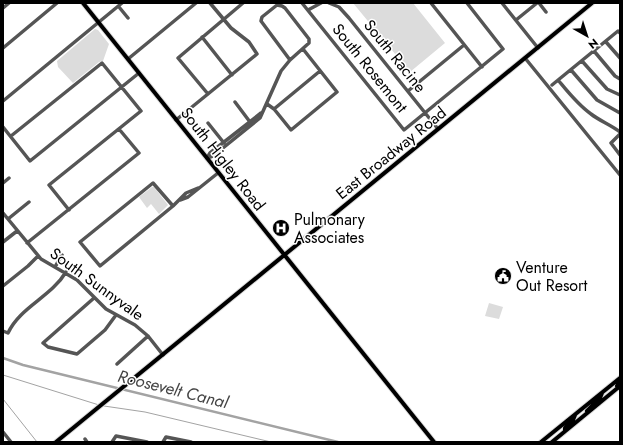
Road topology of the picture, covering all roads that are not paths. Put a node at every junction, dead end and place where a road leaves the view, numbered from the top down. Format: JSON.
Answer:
{"nodes":[{"id":1,"x":9,"y":3,"type":"edge"},
{"id":2,"x":57,"y":3,"type":"edge"},
{"id":3,"x":84,"y":3,"type":"edge"},
{"id":4,"x":122,"y":3,"type":"edge"},
{"id":5,"x":196,"y":3,"type":"edge"},
{"id":6,"x":210,"y":3,"type":"edge"},
{"id":7,"x":243,"y":3,"type":"edge"},
{"id":8,"x":302,"y":3,"type":"edge"},
{"id":9,"x":321,"y":3,"type":"edge"},
{"id":10,"x":329,"y":3,"type":"edge"},
{"id":11,"x":431,"y":3,"type":"edge"},
{"id":12,"x":467,"y":3,"type":"edge"},
{"id":13,"x":502,"y":3,"type":"edge"},
{"id":14,"x":538,"y":3,"type":"edge"},
{"id":15,"x":592,"y":3,"type":"edge"},
{"id":16,"x":119,"y":7,"type":"junction"},
{"id":17,"x":3,"y":8,"type":"edge"},
{"id":18,"x":308,"y":10,"type":"junction"},
{"id":19,"x":546,"y":12,"type":"dead end"},
{"id":20,"x":128,"y":18,"type":"dead end"},
{"id":21,"x":224,"y":19,"type":"junction"},
{"id":22,"x":516,"y":20,"type":"junction"},
{"id":23,"x":99,"y":23,"type":"junction"},
{"id":24,"x":619,"y":32,"type":"edge"},
{"id":25,"x":202,"y":37,"type":"junction"},
{"id":26,"x":606,"y":42,"type":"junction"},
{"id":27,"x":464,"y":45,"type":"junction"},
{"id":28,"x":3,"y":48,"type":"edge"},
{"id":29,"x":538,"y":48,"type":"junction"},
{"id":30,"x":303,"y":49,"type":"junction"},
{"id":31,"x":594,"y":51,"type":"junction"},
{"id":32,"x":128,"y":58,"type":"junction"},
{"id":33,"x":525,"y":58,"type":"junction"},
{"id":34,"x":620,"y":58,"type":"edge"},
{"id":35,"x":290,"y":60,"type":"junction"},
{"id":36,"x":582,"y":61,"type":"junction"},
{"id":37,"x":482,"y":67,"type":"junction"},
{"id":38,"x":570,"y":70,"type":"junction"},
{"id":39,"x":320,"y":71,"type":"junction"},
{"id":40,"x":139,"y":73,"type":"junction"},
{"id":41,"x":232,"y":74,"type":"junction"},
{"id":42,"x":620,"y":79,"type":"edge"},
{"id":43,"x":558,"y":80,"type":"junction"},
{"id":44,"x":552,"y":85,"type":"dead end"},
{"id":45,"x":122,"y":87,"type":"junction"},
{"id":46,"x":408,"y":91,"type":"junction"},
{"id":47,"x":208,"y":94,"type":"junction"},
{"id":48,"x":620,"y":96,"type":"edge"},
{"id":49,"x":3,"y":101,"type":"edge"},
{"id":50,"x":235,"y":102,"type":"dead end"},
{"id":51,"x":267,"y":104,"type":"junction"},
{"id":52,"x":274,"y":109,"type":"junction"},
{"id":53,"x":425,"y":113,"type":"junction"},
{"id":54,"x":620,"y":113,"type":"edge"},
{"id":55,"x":176,"y":120,"type":"junction"},
{"id":56,"x":251,"y":122,"type":"junction"},
{"id":57,"x":603,"y":122,"type":"junction"},
{"id":58,"x":208,"y":123,"type":"dead end"},
{"id":59,"x":3,"y":127,"type":"edge"},
{"id":60,"x":601,"y":127,"type":"dead end"},
{"id":61,"x":119,"y":128,"type":"junction"},
{"id":62,"x":438,"y":129,"type":"junction"},
{"id":63,"x":620,"y":134,"type":"edge"},
{"id":64,"x":10,"y":136,"type":"junction"},
{"id":65,"x":225,"y":144,"type":"junction"},
{"id":66,"x":620,"y":155,"type":"edge"},
{"id":67,"x":207,"y":158,"type":"junction"},
{"id":68,"x":619,"y":172,"type":"edge"},
{"id":69,"x":218,"y":173,"type":"junction"},
{"id":70,"x":9,"y":178,"type":"dead end"},
{"id":71,"x":3,"y":183,"type":"edge"},
{"id":72,"x":29,"y":202,"type":"dead end"},
{"id":73,"x":173,"y":206,"type":"junction"},
{"id":74,"x":69,"y":210,"type":"junction"},
{"id":75,"x":3,"y":213,"type":"edge"},
{"id":76,"x":8,"y":219,"type":"junction"},
{"id":77,"x":17,"y":231,"type":"junction"},
{"id":78,"x":3,"y":242,"type":"edge"},
{"id":79,"x":27,"y":243,"type":"junction"},
{"id":80,"x":62,"y":255,"type":"dead end"},
{"id":81,"x":38,"y":256,"type":"junction"},
{"id":82,"x":284,"y":256,"type":"junction"},
{"id":83,"x":55,"y":267,"type":"junction"},
{"id":84,"x":66,"y":272,"type":"junction"},
{"id":85,"x":3,"y":286,"type":"edge"},
{"id":86,"x":94,"y":298,"type":"junction"},
{"id":87,"x":116,"y":314,"type":"junction"},
{"id":88,"x":3,"y":331,"type":"edge"},
{"id":89,"x":148,"y":336,"type":"junction"},
{"id":90,"x":163,"y":355,"type":"junction"},
{"id":91,"x":117,"y":364,"type":"dead end"},
{"id":92,"x":620,"y":378,"type":"edge"},
{"id":93,"x":620,"y":382,"type":"edge"},
{"id":94,"x":619,"y":387,"type":"edge"},
{"id":95,"x":602,"y":393,"type":"junction"},
{"id":96,"x":576,"y":414,"type":"junction"},
{"id":97,"x":583,"y":416,"type":"junction"},
{"id":98,"x":565,"y":431,"type":"junction"},
{"id":99,"x":3,"y":432,"type":"edge"},
{"id":100,"x":11,"y":442,"type":"edge"},
{"id":101,"x":56,"y":442,"type":"edge"},
{"id":102,"x":112,"y":442,"type":"edge"},
{"id":103,"x":147,"y":442,"type":"edge"},
{"id":104,"x":163,"y":442,"type":"edge"},
{"id":105,"x":191,"y":442,"type":"edge"},
{"id":106,"x":434,"y":442,"type":"edge"},
{"id":107,"x":541,"y":442,"type":"edge"},
{"id":108,"x":552,"y":442,"type":"edge"}],
"edges":[{"from":1,"to":17,"type":"street"},
{"from":2,"to":28,"type":"street"},
{"from":3,"to":23,"type":"main road","name":"South Higley Road"},
{"from":4,"to":16,"type":"street"},
{"from":5,"to":32,"type":"street"},
{"from":6,"to":21,"type":"street"},
{"from":7,"to":21,"type":"street"},
{"from":8,"to":18,"type":"street","name":"South Rosemont"},
{"from":9,"to":18,"type":"street"},
{"from":10,"to":46,"type":"street","name":"South Racine"},
{"from":11,"to":27,"type":"street"},
{"from":12,"to":37,"type":"street"},
{"from":13,"to":22,"type":"street"},
{"from":14,"to":19,"type":"street"},
{"from":14,"to":22,"type":"street"},
{"from":15,"to":29,"type":"main road","name":"East Broadway Road"},
{"from":16,"to":20,"type":"street"},
{"from":16,"to":23,"type":"street"},
{"from":18,"to":53,"type":"street","name":"South Rosemont"},
{"from":21,"to":25,"type":"street"},
{"from":21,"to":41,"type":"street"},
{"from":22,"to":29,"type":"street"},
{"from":23,"to":32,"type":"main road","name":"South Higley Road"},
{"from":23,"to":49,"type":"street"},
{"from":24,"to":26,"type":"street"},
{"from":25,"to":41,"type":"street"},
{"from":25,"to":47,"type":"street"},
{"from":26,"to":31,"type":"street"},
{"from":26,"to":34,"type":"street"},
{"from":27,"to":37,"type":"street"},
{"from":27,"to":46,"type":"street"},
{"from":29,"to":33,"type":"main road","name":"East Broadway Road"},
{"from":30,"to":35,"type":"street"},
{"from":30,"to":35,"type":"street"},
{"from":30,"to":39,"type":"street"},
{"from":31,"to":36,"type":"street"},
{"from":31,"to":42,"type":"street"},
{"from":32,"to":40,"type":"main road","name":"South Higley Road"},
{"from":33,"to":62,"type":"main road","name":"East Broadway Road"},
{"from":33,"to":68,"type":"street"},
{"from":35,"to":51,"type":"street"},
{"from":36,"to":38,"type":"street"},
{"from":36,"to":48,"type":"street"},
{"from":37,"to":53,"type":"street"},
{"from":38,"to":43,"type":"street"},
{"from":38,"to":54,"type":"street"},
{"from":39,"to":52,"type":"street"},
{"from":39,"to":52,"type":"street"},
{"from":40,"to":45,"type":"street"},
{"from":40,"to":55,"type":"main road","name":"South Higley Road"},
{"from":41,"to":47,"type":"street"},
{"from":43,"to":44,"type":"street"},
{"from":43,"to":57,"type":"street"},
{"from":45,"to":61,"type":"street"},
{"from":45,"to":64,"type":"street"},
{"from":45,"to":64,"type":"street"},
{"from":46,"to":53,"type":"street","name":"South Racine"},
{"from":47,"to":55,"type":"street"},
{"from":50,"to":56,"type":"street"},
{"from":51,"to":52,"type":"street"},
{"from":51,"to":56,"type":"street"},
{"from":53,"to":62,"type":"street","name":"South Racine"},
{"from":55,"to":67,"type":"main road","name":"South Higley Road"},
{"from":56,"to":65,"type":"street"},
{"from":57,"to":60,"type":"street"},
{"from":57,"to":63,"type":"street"},
{"from":58,"to":65,"type":"street"},
{"from":59,"to":64,"type":"street"},
{"from":61,"to":74,"type":"street"},
{"from":61,"to":74,"type":"street"},
{"from":62,"to":82,"type":"main road","name":"East Broadway Road"},
{"from":63,"to":66,"type":"street"},
{"from":65,"to":67,"type":"street"},
{"from":67,"to":69,"type":"main road","name":"South Higley Road"},
{"from":69,"to":73,"type":"street"},
{"from":69,"to":82,"type":"main road","name":"South Higley Road"},
{"from":70,"to":71,"type":"street"},
{"from":72,"to":76,"type":"street"},
{"from":73,"to":73,"type":"street"},
{"from":74,"to":79,"type":"street"},
{"from":75,"to":76,"type":"street","name":"South Sunnyvale"},
{"from":76,"to":77,"type":"street","name":"South Sunnyvale"},
{"from":77,"to":78,"type":"street"},
{"from":77,"to":79,"type":"street","name":"South Sunnyvale"},
{"from":79,"to":81,"type":"street","name":"South Sunnyvale"},
{"from":80,"to":83,"type":"street"},
{"from":81,"to":83,"type":"street","name":"South Sunnyvale"},
{"from":81,"to":85,"type":"street"},
{"from":82,"to":90,"type":"main road","name":"East Broadway Road"},
{"from":82,"to":106,"type":"main road","name":"South Higley Road"},
{"from":83,"to":84,"type":"street","name":"South Sunnyvale"},
{"from":84,"to":86,"type":"street","name":"South Sunnyvale"},
{"from":84,"to":88,"type":"street"},
{"from":86,"to":87,"type":"street","name":"South Sunnyvale"},
{"from":86,"to":87,"type":"street"},
{"from":87,"to":89,"type":"street","name":"South Sunnyvale"},
{"from":89,"to":90,"type":"street","name":"South Sunnyvale"},
{"from":89,"to":91,"type":"street"},
{"from":90,"to":101,"type":"main road","name":"East Broadway Road"},
{"from":92,"to":95,"type":"main road"},
{"from":93,"to":94,"type":"main road"},
{"from":94,"to":97,"type":"main road"},
{"from":95,"to":96,"type":"main road"},
{"from":95,"to":97,"type":"main road"},
{"from":96,"to":98,"type":"main road"},
{"from":96,"to":107,"type":"main road"},
{"from":97,"to":98,"type":"main road"},
{"from":98,"to":108,"type":"main road"},
{"from":99,"to":100,"type":"street"},
{"from":102,"to":103,"type":"street"},
{"from":104,"to":105,"type":"street"}]}
